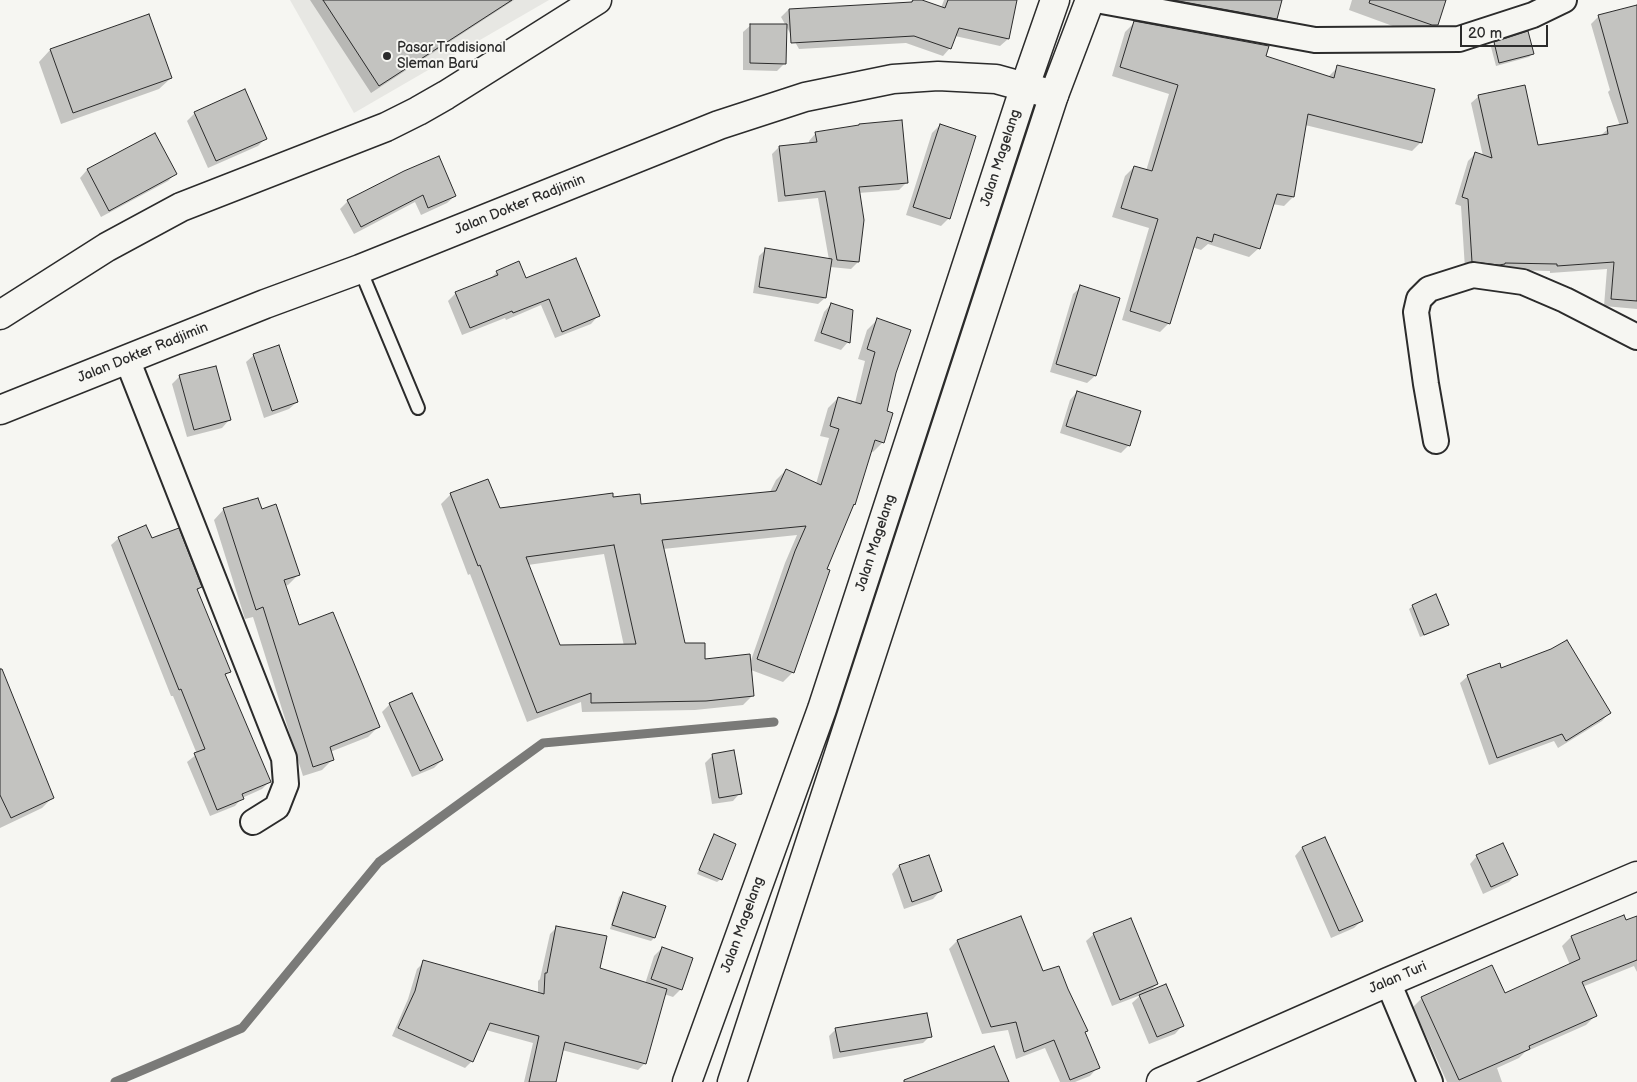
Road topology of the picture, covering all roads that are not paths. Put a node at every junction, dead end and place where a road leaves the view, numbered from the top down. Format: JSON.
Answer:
{"nodes":[{"id":1,"x":597,"y":0,"type":"edge"},
{"id":2,"x":1055,"y":0,"type":"edge"},
{"id":3,"x":1090,"y":0,"type":"edge"},
{"id":4,"x":1096,"y":0,"type":"edge"},
{"id":5,"x":1564,"y":0,"type":"edge"},
{"id":6,"x":1025,"y":86,"type":"junction"},
{"id":7,"x":1054,"y":95,"type":"junction"},
{"id":8,"x":360,"y":269,"type":"junction"},
{"id":9,"x":0,"y":315,"type":"edge"},
{"id":10,"x":1637,"y":337,"type":"edge"},
{"id":11,"x":127,"y":359,"type":"junction"},
{"id":12,"x":418,"y":408,"type":"dead end"},
{"id":13,"x":0,"y":410,"type":"edge"},
{"id":14,"x":1436,"y":441,"type":"dead end"},
{"id":15,"x":253,"y":822,"type":"dead end"},
{"id":16,"x":1637,"y":876,"type":"edge"},
{"id":17,"x":1388,"y":982,"type":"junction"},
{"id":18,"x":687,"y":1082,"type":"edge"},
{"id":19,"x":732,"y":1082,"type":"edge"},
{"id":20,"x":1160,"y":1082,"type":"edge"},
{"id":21,"x":1430,"y":1082,"type":"edge"}],
"edges":[{"from":1,"to":9,"type":"main road"},
{"from":2,"to":6,"type":"main road","name":"Jalan Magelang"},
{"from":3,"to":7,"type":"main road"},
{"from":4,"to":5,"type":"street"},
{"from":6,"to":7,"type":"main road","name":"Jalan Dokter Radjimin"},
{"from":6,"to":8,"type":"main road","name":"Jalan Dokter Radjimin"},
{"from":6,"to":18,"type":"main road","name":"Jalan Magelang"},
{"from":7,"to":19,"type":"main road"},
{"from":8,"to":11,"type":"main road","name":"Jalan Dokter Radjimin"},
{"from":8,"to":12,"type":"lane"},
{"from":10,"to":14,"type":"street"},
{"from":11,"to":13,"type":"main road","name":"Jalan Dokter Radjimin"},
{"from":11,"to":15,"type":"street"},
{"from":16,"to":17,"type":"main road","name":"Jalan Turi"},
{"from":17,"to":20,"type":"main road","name":"Jalan Turi"},
{"from":17,"to":21,"type":"street"}]}
